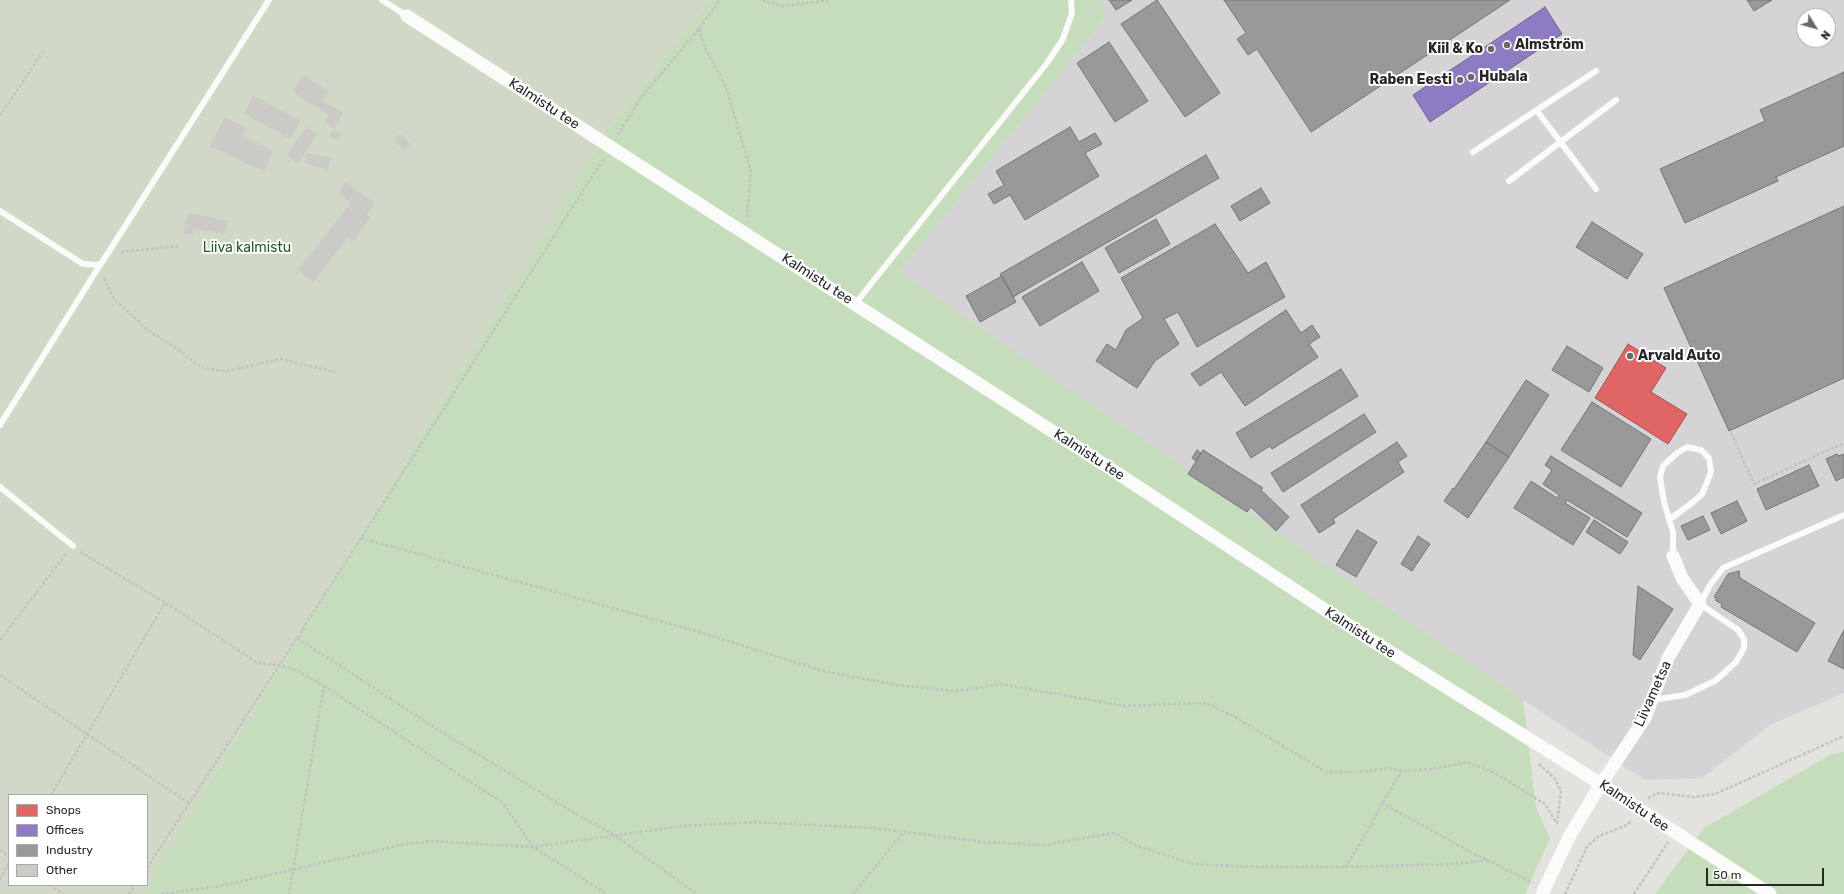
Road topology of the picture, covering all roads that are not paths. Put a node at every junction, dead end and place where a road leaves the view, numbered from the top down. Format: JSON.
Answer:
{"nodes":[{"id":1,"x":270,"y":0,"type":"edge"},
{"id":2,"x":382,"y":0,"type":"edge"},
{"id":3,"x":1071,"y":0,"type":"edge"},
{"id":4,"x":407,"y":16,"type":"joint"},
{"id":5,"x":1596,"y":71,"type":"dead end"},
{"id":6,"x":1616,"y":100,"type":"dead end"},
{"id":7,"x":1537,"y":110,"type":"junction"},
{"id":8,"x":1561,"y":142,"type":"junction"},
{"id":9,"x":1473,"y":152,"type":"dead end"},
{"id":10,"x":1509,"y":181,"type":"dead end"},
{"id":11,"x":1596,"y":189,"type":"dead end"},
{"id":12,"x":0,"y":211,"type":"edge"},
{"id":13,"x":100,"y":264,"type":"junction"},
{"id":14,"x":855,"y":304,"type":"junction"},
{"id":15,"x":0,"y":425,"type":"edge"},
{"id":16,"x":0,"y":487,"type":"edge"},
{"id":17,"x":1844,"y":515,"type":"edge"},
{"id":18,"x":1670,"y":519,"type":"junction"},
{"id":19,"x":73,"y":546,"type":"road end"},
{"id":20,"x":1673,"y":556,"type":"joint"},
{"id":21,"x":1700,"y":604,"type":"junction"},
{"id":22,"x":1652,"y":700,"type":"junction"},
{"id":23,"x":1601,"y":784,"type":"junction"},
{"id":24,"x":1543,"y":891,"type":"edge"},
{"id":25,"x":1770,"y":894,"type":"edge"}],
"edges":[{"from":1,"to":13,"type":"lane"},
{"from":2,"to":4,"type":"lane"},
{"from":3,"to":14,"type":"lane"},
{"from":4,"to":14,"type":"street","name":"Kalmistu tee"},
{"from":5,"to":7,"type":"lane"},
{"from":6,"to":8,"type":"lane"},
{"from":7,"to":8,"type":"lane"},
{"from":7,"to":9,"type":"lane"},
{"from":8,"to":10,"type":"lane"},
{"from":8,"to":11,"type":"lane"},
{"from":12,"to":13,"type":"lane"},
{"from":13,"to":15,"type":"lane"},
{"from":14,"to":23,"type":"street","name":"Kalmistu tee"},
{"from":16,"to":19,"type":"lane"},
{"from":17,"to":21,"type":"lane"},
{"from":18,"to":18,"type":"lane"},
{"from":18,"to":20,"type":"lane"},
{"from":20,"to":21,"type":"street"},
{"from":21,"to":22,"type":"street","name":"Liivametsa"},
{"from":21,"to":22,"type":"lane"},
{"from":22,"to":23,"type":"street","name":"Liivametsa"},
{"from":23,"to":24,"type":"street","name":"Liivametsa"},
{"from":23,"to":25,"type":"street","name":"Kalmistu tee"}]}
